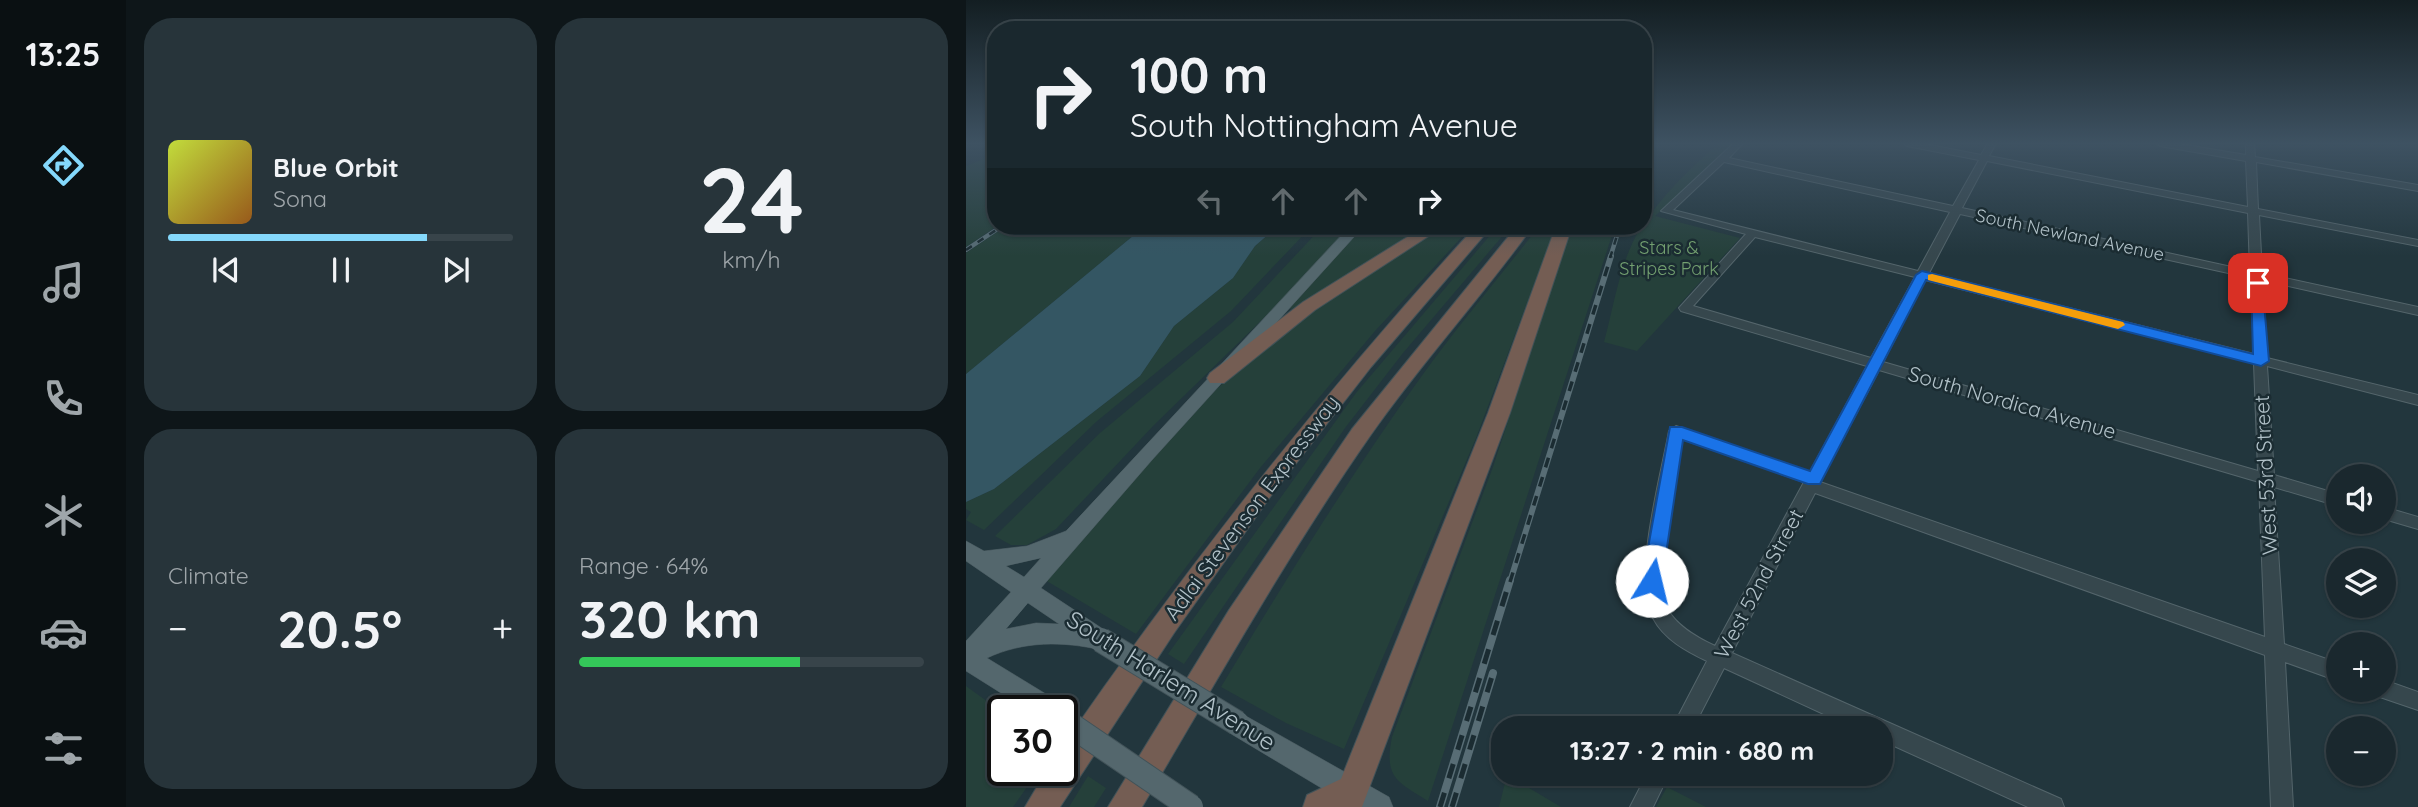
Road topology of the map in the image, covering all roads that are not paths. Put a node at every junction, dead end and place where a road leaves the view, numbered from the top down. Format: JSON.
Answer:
{"nodes":[{"id":1,"x":1699,"y":181,"type":"edge"},
{"id":2,"x":1819,"y":181,"type":"edge"},
{"id":3,"x":1972,"y":181,"type":"edge"},
{"id":4,"x":2099,"y":181,"type":"edge"},
{"id":5,"x":2252,"y":181,"type":"edge"},
{"id":6,"x":2376,"y":181,"type":"edge"},
{"id":7,"x":2418,"y":188,"type":"edge"},
{"id":8,"x":1956,"y":211,"type":"junction"},
{"id":9,"x":2254,"y":211,"type":"junction"},
{"id":10,"x":1753,"y":233,"type":"junction"},
{"id":11,"x":1349,"y":235,"type":"edge"},
{"id":12,"x":1422,"y":235,"type":"edge"},
{"id":13,"x":1476,"y":235,"type":"edge"},
{"id":14,"x":1518,"y":235,"type":"edge"},
{"id":15,"x":1560,"y":235,"type":"edge"},
{"id":16,"x":2418,"y":243,"type":"edge"},
{"id":17,"x":1922,"y":275,"type":"junction"},
{"id":18,"x":2258,"y":276,"type":"junction"},
{"id":19,"x":2418,"y":311,"type":"edge"},
{"id":20,"x":2261,"y":361,"type":"junction"},
{"id":21,"x":1875,"y":363,"type":"junction"},
{"id":22,"x":1217,"y":378,"type":"junction"},
{"id":23,"x":2418,"y":400,"type":"edge"},
{"id":24,"x":2266,"y":478,"type":"junction"},
{"id":25,"x":1812,"y":482,"type":"junction"},
{"id":26,"x":2326,"y":496,"type":"edge"},
{"id":27,"x":2396,"y":517,"type":"edge"},
{"id":28,"x":2418,"y":523,"type":"edge"},
{"id":29,"x":1072,"y":537,"type":"junction"},
{"id":30,"x":974,"y":555,"type":"edge"},
{"id":31,"x":1026,"y":588,"type":"junction"},
{"id":32,"x":1101,"y":640,"type":"junction"},
{"id":33,"x":2275,"y":650,"type":"junction"},
{"id":34,"x":1720,"y":657,"type":"junction"},
{"id":35,"x":966,"y":658,"type":"edge"},
{"id":36,"x":2326,"y":668,"type":"edge"},
{"id":37,"x":2396,"y":693,"type":"edge"},
{"id":38,"x":1026,"y":695,"type":"edge"},
{"id":39,"x":2418,"y":701,"type":"edge"},
{"id":40,"x":1688,"y":716,"type":"edge"},
{"id":41,"x":1850,"y":716,"type":"edge"},
{"id":42,"x":1078,"y":730,"type":"edge"},
{"id":43,"x":1893,"y":735,"type":"edge"},
{"id":44,"x":1652,"y":786,"type":"edge"},
{"id":45,"x":1364,"y":803,"type":"edge"},
{"id":46,"x":1041,"y":807,"type":"edge"},
{"id":47,"x":1124,"y":807,"type":"edge"},
{"id":48,"x":1191,"y":807,"type":"edge"},
{"id":49,"x":1319,"y":807,"type":"edge"},
{"id":50,"x":1641,"y":807,"type":"edge"},
{"id":51,"x":2053,"y":807,"type":"edge"},
{"id":52,"x":2282,"y":807,"type":"edge"}],
"edges":[{"from":1,"to":10,"type":"street"},
{"from":2,"to":8,"type":"street","name":"South Newland Avenue"},
{"from":3,"to":8,"type":"street","name":"West 52nd Street"},
{"from":4,"to":9,"type":"street"},
{"from":5,"to":9,"type":"street","name":"West 53rd Street"},
{"from":6,"to":7,"type":"street"},
{"from":8,"to":17,"type":"street","name":"West 52nd Street"},
{"from":8,"to":18,"type":"street","name":"South Newland Avenue"},
{"from":9,"to":16,"type":"street"},
{"from":9,"to":18,"type":"street","name":"West 53rd Street"},
{"from":10,"to":17,"type":"street"},
{"from":10,"to":21,"type":"street","name":"South Nordica Avenue"},
{"from":11,"to":22,"type":"main road"},
{"from":12,"to":22,"type":"highway"},
{"from":13,"to":46,"type":"highway","name":"Adlai Stevenson Expressway"},
{"from":14,"to":47,"type":"highway","name":"Adlai Stevenson Expressway"},
{"from":15,"to":45,"type":"highway"},
{"from":17,"to":20,"type":"street"},
{"from":17,"to":21,"type":"street","name":"West 52nd Street"},
{"from":18,"to":19,"type":"street","name":"South Newland Avenue"},
{"from":18,"to":20,"type":"street","name":"West 53rd Street"},
{"from":20,"to":23,"type":"street"},
{"from":20,"to":24,"type":"street","name":"West 53rd Street"},
{"from":21,"to":24,"type":"street","name":"South Nordica Avenue"},
{"from":21,"to":25,"type":"street","name":"West 52nd Street"},
{"from":22,"to":29,"type":"main road"},
{"from":24,"to":26,"type":"street","name":"South Nordica Avenue"},
{"from":24,"to":33,"type":"street","name":"West 53rd Street"},
{"from":25,"to":33,"type":"street"},
{"from":25,"to":34,"type":"street","name":"West 52nd Street"},
{"from":25,"to":34,"type":"street"},
{"from":27,"to":28,"type":"street"},
{"from":29,"to":30,"type":"main road"},
{"from":29,"to":31,"type":"main road"},
{"from":30,"to":31,"type":"main road","name":"South Harlem Avenue"},
{"from":31,"to":32,"type":"main road","name":"South Harlem Avenue"},
{"from":31,"to":35,"type":"main road"},
{"from":32,"to":35,"type":"main road"},
{"from":32,"to":45,"type":"main road","name":"South Harlem Avenue","bridge":true},
{"from":33,"to":36,"type":"street"},
{"from":33,"to":52,"type":"street","name":"West 53rd Street"},
{"from":34,"to":40,"type":"street","name":"West 52nd Street"},
{"from":34,"to":41,"type":"street"},
{"from":35,"to":38,"type":"main road"},
{"from":37,"to":39,"type":"street"},
{"from":42,"to":48,"type":"main road","bridge":true},
{"from":43,"to":51,"type":"street"},
{"from":44,"to":50,"type":"street"},
{"from":45,"to":49,"type":"highway"}]}
